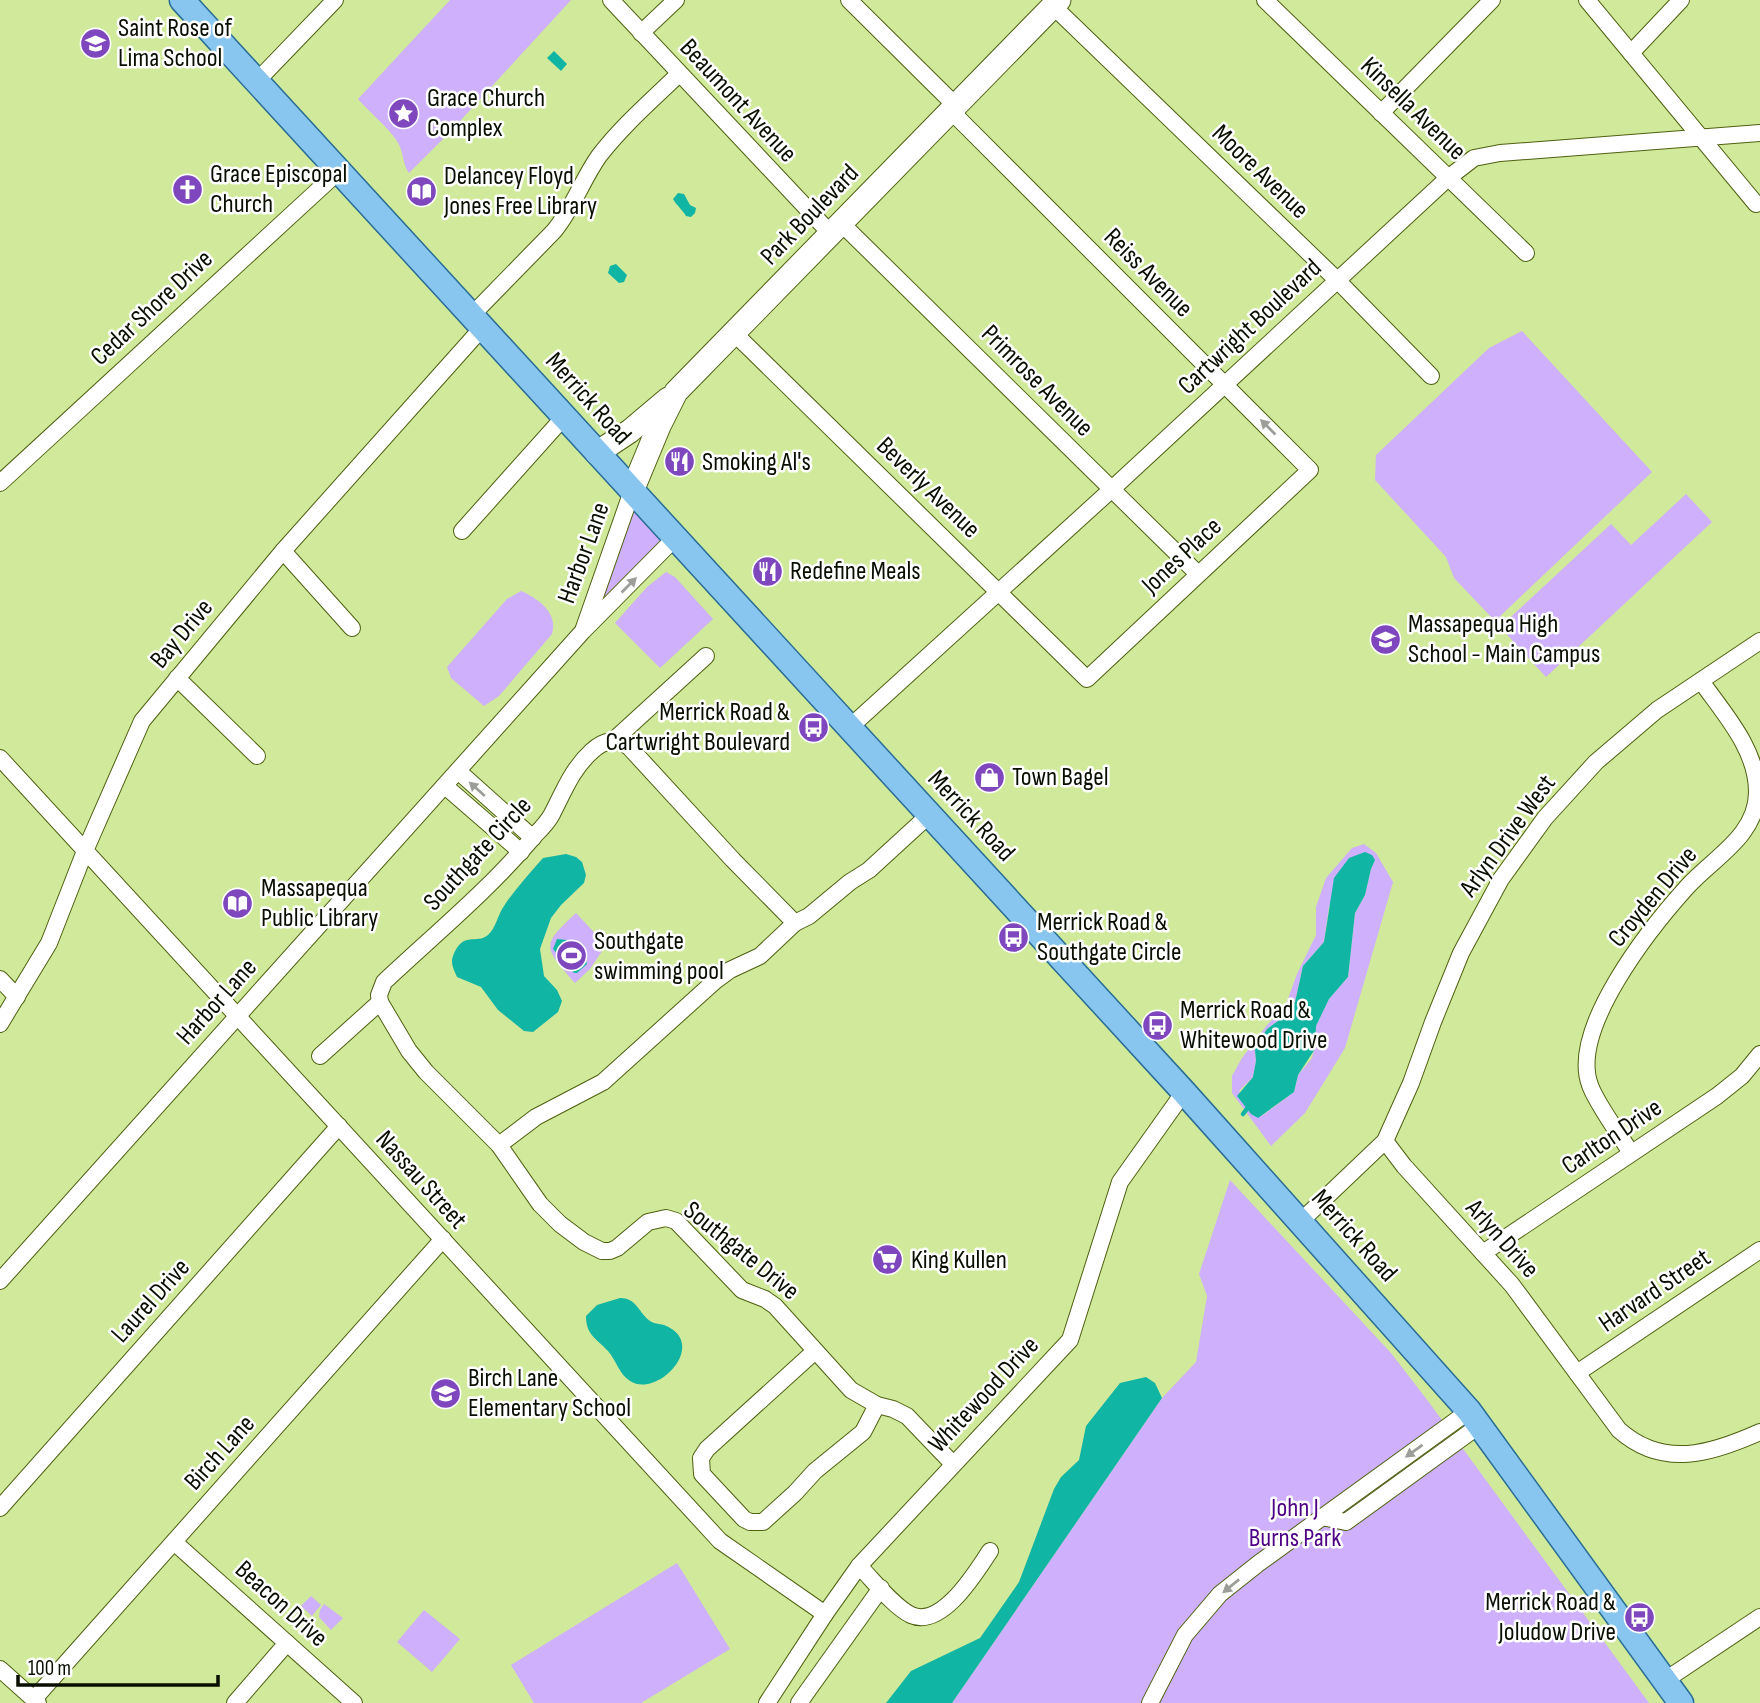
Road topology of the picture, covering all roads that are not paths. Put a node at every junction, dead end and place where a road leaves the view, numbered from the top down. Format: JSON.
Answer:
{"nodes":[{"id":1,"x":183,"y":0,"type":"edge"},
{"id":2,"x":335,"y":0,"type":"edge"},
{"id":3,"x":611,"y":0,"type":"edge"},
{"id":4,"x":676,"y":0,"type":"edge"},
{"id":5,"x":849,"y":0,"type":"edge"},
{"id":6,"x":1492,"y":0,"type":"edge"},
{"id":7,"x":1587,"y":0,"type":"edge"},
{"id":8,"x":1681,"y":0,"type":"edge"},
{"id":9,"x":1272,"y":2,"type":"edge"},
{"id":10,"x":1056,"y":3,"type":"edge"},
{"id":11,"x":641,"y":33,"type":"junction"},
{"id":12,"x":1631,"y":53,"type":"junction"},
{"id":13,"x":678,"y":74,"type":"junction"},
{"id":14,"x":257,"y":81,"type":"junction"},
{"id":15,"x":953,"y":108,"type":"junction"},
{"id":16,"x":1381,"y":113,"type":"junction"},
{"id":17,"x":1760,"y":134,"type":"edge"},
{"id":18,"x":1700,"y":137,"type":"junction"},
{"id":19,"x":339,"y":172,"type":"junction"},
{"id":20,"x":1448,"y":178,"type":"junction"},
{"id":21,"x":1756,"y":204,"type":"dead end"},
{"id":22,"x":836,"y":229,"type":"junction"},
{"id":23,"x":1526,"y":253,"type":"dead end"},
{"id":24,"x":1337,"y":280,"type":"junction"},
{"id":25,"x":477,"y":321,"type":"junction"},
{"id":26,"x":734,"y":333,"type":"junction"},
{"id":27,"x":1431,"y":376,"type":"dead end"},
{"id":28,"x":1225,"y":385,"type":"junction"},
{"id":29,"x":676,"y":392,"type":"junction"},
{"id":30,"x":564,"y":417,"type":"junction"},
{"id":31,"x":597,"y":453,"type":"junction"},
{"id":32,"x":1310,"y":470,"type":"joint"},
{"id":33,"x":0,"y":483,"type":"edge"},
{"id":34,"x":1112,"y":489,"type":"junction"},
{"id":35,"x":632,"y":491,"type":"junction"},
{"id":36,"x":462,"y":531,"type":"dead end"},
{"id":37,"x":675,"y":538,"type":"junction"},
{"id":38,"x":283,"y":551,"type":"junction"},
{"id":39,"x":1198,"y":574,"type":"junction"},
{"id":40,"x":1000,"y":592,"type":"junction"},
{"id":41,"x":352,"y":628,"type":"dead end"},
{"id":42,"x":583,"y":631,"type":"junction"},
{"id":43,"x":1760,"y":641,"type":"edge"},
{"id":44,"x":706,"y":656,"type":"dead end"},
{"id":45,"x":177,"y":678,"type":"junction"},
{"id":46,"x":1087,"y":679,"type":"joint"},
{"id":47,"x":1701,"y":681,"type":"junction"},
{"id":48,"x":849,"y":728,"type":"junction"},
{"id":49,"x":614,"y":740,"type":"junction"},
{"id":50,"x":257,"y":756,"type":"dead end"},
{"id":51,"x":0,"y":758,"type":"edge"},
{"id":52,"x":458,"y":771,"type":"junction"},
{"id":53,"x":444,"y":786,"type":"junction"},
{"id":54,"x":929,"y":814,"type":"junction"},
{"id":55,"x":533,"y":838,"type":"junction"},
{"id":56,"x":85,"y":850,"type":"junction"},
{"id":57,"x":521,"y":852,"type":"junction"},
{"id":58,"x":794,"y":923,"type":"junction"},
{"id":59,"x":0,"y":979,"type":"edge"},
{"id":60,"x":17,"y":996,"type":"junction"},
{"id":61,"x":380,"y":1002,"type":"junction"},
{"id":62,"x":237,"y":1015,"type":"junction"},
{"id":63,"x":0,"y":1024,"type":"edge"},
{"id":64,"x":1760,"y":1054,"type":"edge"},
{"id":65,"x":320,"y":1056,"type":"dead end"},
{"id":66,"x":1184,"y":1092,"type":"junction"},
{"id":67,"x":339,"y":1126,"type":"junction"},
{"id":68,"x":1385,"y":1141,"type":"junction"},
{"id":69,"x":499,"y":1144,"type":"junction"},
{"id":70,"x":1631,"y":1153,"type":"junction"},
{"id":71,"x":1301,"y":1221,"type":"junction"},
{"id":72,"x":443,"y":1239,"type":"junction"},
{"id":73,"x":1760,"y":1250,"type":"edge"},
{"id":74,"x":1483,"y":1253,"type":"junction"},
{"id":75,"x":0,"y":1281,"type":"edge"},
{"id":76,"x":815,"y":1351,"type":"junction"},
{"id":77,"x":1577,"y":1373,"type":"junction"},
{"id":78,"x":877,"y":1405,"type":"junction"},
{"id":79,"x":1474,"y":1418,"type":"junction"},
{"id":80,"x":1760,"y":1432,"type":"edge"},
{"id":81,"x":953,"y":1464,"type":"junction"},
{"id":82,"x":0,"y":1508,"type":"edge"},
{"id":83,"x":174,"y":1542,"type":"junction"},
{"id":84,"x":990,"y":1551,"type":"dead end"},
{"id":85,"x":859,"y":1566,"type":"junction"},
{"id":86,"x":881,"y":1588,"type":"junction"},
{"id":87,"x":825,"y":1614,"type":"junction"},
{"id":88,"x":1760,"y":1616,"type":"edge"},
{"id":89,"x":288,"y":1643,"type":"junction"},
{"id":90,"x":0,"y":1669,"type":"edge"},
{"id":91,"x":1664,"y":1681,"type":"junction"},
{"id":92,"x":36,"y":1701,"type":"edge"},
{"id":93,"x":234,"y":1703,"type":"edge"},
{"id":94,"x":354,"y":1703,"type":"edge"},
{"id":95,"x":767,"y":1703,"type":"edge"},
{"id":96,"x":799,"y":1703,"type":"edge"},
{"id":97,"x":1150,"y":1703,"type":"edge"},
{"id":98,"x":1681,"y":1703,"type":"edge"}],
"edges":[{"from":1,"to":14,"type":"main road","name":"Merrick Road"},
{"from":2,"to":14,"type":"street"},
{"from":3,"to":11,"type":"street","name":"Beaumont Avenue"},
{"from":4,"to":11,"type":"street"},
{"from":5,"to":15,"type":"street","name":"Reiss Avenue"},
{"from":6,"to":16,"type":"street"},
{"from":7,"to":12,"type":"street"},
{"from":8,"to":12,"type":"street"},
{"from":9,"to":16,"type":"street","name":"Kinsella Avenue"},
{"from":10,"to":15,"type":"main road","name":"Park Boulevard"},
{"from":10,"to":24,"type":"street","name":"Moore Avenue"},
{"from":11,"to":13,"type":"street","name":"Beaumont Avenue"},
{"from":12,"to":18,"type":"street"},
{"from":13,"to":22,"type":"street","name":"Beaumont Avenue"},
{"from":13,"to":25,"type":"street","name":"Bay Drive"},
{"from":14,"to":19,"type":"main road","name":"Merrick Road"},
{"from":15,"to":22,"type":"main road","name":"Park Boulevard"},
{"from":15,"to":28,"type":"street","name":"Reiss Avenue"},
{"from":16,"to":20,"type":"street","name":"Kinsella Avenue"},
{"from":17,"to":18,"type":"street","name":"Cartwright Boulevard"},
{"from":18,"to":20,"type":"street","name":"Cartwright Boulevard"},
{"from":18,"to":21,"type":"street"},
{"from":19,"to":25,"type":"main road","name":"Merrick Road"},
{"from":19,"to":33,"type":"street","name":"Cedar Shore Drive"},
{"from":20,"to":23,"type":"street","name":"Kinsella Avenue"},
{"from":20,"to":24,"type":"street","name":"Cartwright Boulevard"},
{"from":22,"to":26,"type":"main road","name":"Park Boulevard"},
{"from":22,"to":34,"type":"street","name":"Primrose Avenue"},
{"from":24,"to":27,"type":"street","name":"Moore Avenue"},
{"from":24,"to":28,"type":"street","name":"Cartwright Boulevard"},
{"from":25,"to":30,"type":"main road","name":"Merrick Road"},
{"from":25,"to":38,"type":"street","name":"Bay Drive"},
{"from":26,"to":29,"type":"main road","name":"Park Boulevard"},
{"from":26,"to":40,"type":"street","name":"Beverly Avenue"},
{"from":32,"to":28,"type":"street","name":"Reiss Avenue","one_way":true},
{"from":28,"to":34,"type":"street","name":"Cartwright Boulevard"},
{"from":29,"to":31,"type":"main road"},
{"from":29,"to":35,"type":"main road","name":"Park Boulevard"},
{"from":30,"to":31,"type":"main road","name":"Merrick Road"},
{"from":30,"to":36,"type":"street"},
{"from":31,"to":35,"type":"main road","name":"Merrick Road"},
{"from":32,"to":39,"type":"street","name":"Jones Place"},
{"from":34,"to":39,"type":"street","name":"Primrose Avenue"},
{"from":34,"to":40,"type":"street","name":"Cartwright Boulevard"},
{"from":35,"to":37,"type":"main road","name":"Merrick Road"},
{"from":35,"to":42,"type":"street","name":"Harbor Lane"},
{"from":42,"to":37,"type":"street","name":"Harbor Lane","one_way":true},
{"from":37,"to":48,"type":"main road","name":"Merrick Road"},
{"from":38,"to":41,"type":"street"},
{"from":38,"to":45,"type":"street","name":"Bay Drive"},
{"from":39,"to":46,"type":"street","name":"Jones Place"},
{"from":40,"to":46,"type":"street","name":"Beverly Avenue"},
{"from":40,"to":48,"type":"street","name":"Cartwright Boulevard"},
{"from":42,"to":52,"type":"street","name":"Harbor Lane"},
{"from":43,"to":47,"type":"street","name":"Arlyn Drive West"},
{"from":44,"to":49,"type":"street","name":"Southgate Circle"},
{"from":45,"to":50,"type":"street"},
{"from":45,"to":56,"type":"street","name":"Bay Drive"},
{"from":47,"to":68,"type":"street","name":"Arlyn Drive West"},
{"from":47,"to":70,"type":"street","name":"Croyden Drive"},
{"from":48,"to":54,"type":"main road","name":"Merrick Road"},
{"from":49,"to":55,"type":"street","name":"Southgate Circle"},
{"from":49,"to":58,"type":"street"},
{"from":51,"to":56,"type":"street","name":"Nassau Street"},
{"from":52,"to":53,"type":"street","name":"Harbor Lane"},
{"from":55,"to":52,"type":"street","one_way":true},
{"from":53,"to":57,"type":"street"},
{"from":53,"to":62,"type":"street","name":"Harbor Lane"},
{"from":54,"to":58,"type":"street"},
{"from":54,"to":66,"type":"main road","name":"Merrick Road"},
{"from":55,"to":57,"type":"street","name":"Southgate Circle"},
{"from":56,"to":60,"type":"street","name":"Bay Drive"},
{"from":56,"to":62,"type":"street","name":"Nassau Street"},
{"from":57,"to":61,"type":"street","name":"Southgate Circle"},
{"from":58,"to":69,"type":"street"},
{"from":59,"to":60,"type":"street"},
{"from":60,"to":63,"type":"street","name":"Bay Drive"},
{"from":61,"to":65,"type":"street","name":"Southgate Circle"},
{"from":61,"to":69,"type":"street"},
{"from":62,"to":67,"type":"street","name":"Nassau Street"},
{"from":62,"to":75,"type":"street","name":"Harbor Lane"},
{"from":64,"to":70,"type":"street","name":"Carlton Drive"},
{"from":66,"to":71,"type":"main road","name":"Merrick Road"},
{"from":66,"to":81,"type":"street","name":"Whitewood Drive"},
{"from":67,"to":72,"type":"street","name":"Nassau Street"},
{"from":67,"to":82,"type":"street","name":"Laurel Drive"},
{"from":68,"to":71,"type":"street","name":"Arlyn Drive West"},
{"from":68,"to":74,"type":"street","name":"Arlyn Drive"},
{"from":69,"to":76,"type":"street","name":"Southgate Drive"},
{"from":70,"to":74,"type":"street","name":"Carlton Drive"},
{"from":71,"to":79,"type":"main road","name":"Merrick Road"},
{"from":72,"to":83,"type":"street","name":"Birch Lane"},
{"from":72,"to":87,"type":"street","name":"Nassau Street"},
{"from":73,"to":77,"type":"street","name":"Harvard Street"},
{"from":74,"to":77,"type":"street","name":"Arlyn Drive"},
{"from":76,"to":78,"type":"street","name":"Southgate Drive"},
{"from":76,"to":78,"type":"street"},
{"from":77,"to":80,"type":"street","name":"Arlyn Drive"},
{"from":78,"to":81,"type":"street","name":"Southgate Drive"},
{"from":79,"to":91,"type":"main road","name":"Merrick Road"},
{"from":79,"to":97,"type":"street","one_way":true},
{"from":81,"to":85,"type":"street","name":"Whitewood Drive"},
{"from":83,"to":89,"type":"street","name":"Beacon Drive"},
{"from":83,"to":92,"type":"street","name":"Birch Lane"},
{"from":84,"to":86,"type":"street"},
{"from":85,"to":86,"type":"street"},
{"from":85,"to":87,"type":"street","name":"Whitewood Drive"},
{"from":86,"to":96,"type":"street"},
{"from":87,"to":95,"type":"street","name":"Whitewood Drive"},
{"from":88,"to":91,"type":"street"},
{"from":89,"to":93,"type":"street"},
{"from":89,"to":94,"type":"street","name":"Beacon Drive"},
{"from":90,"to":92,"type":"street"},
{"from":91,"to":98,"type":"main road","name":"Merrick Road"}]}
